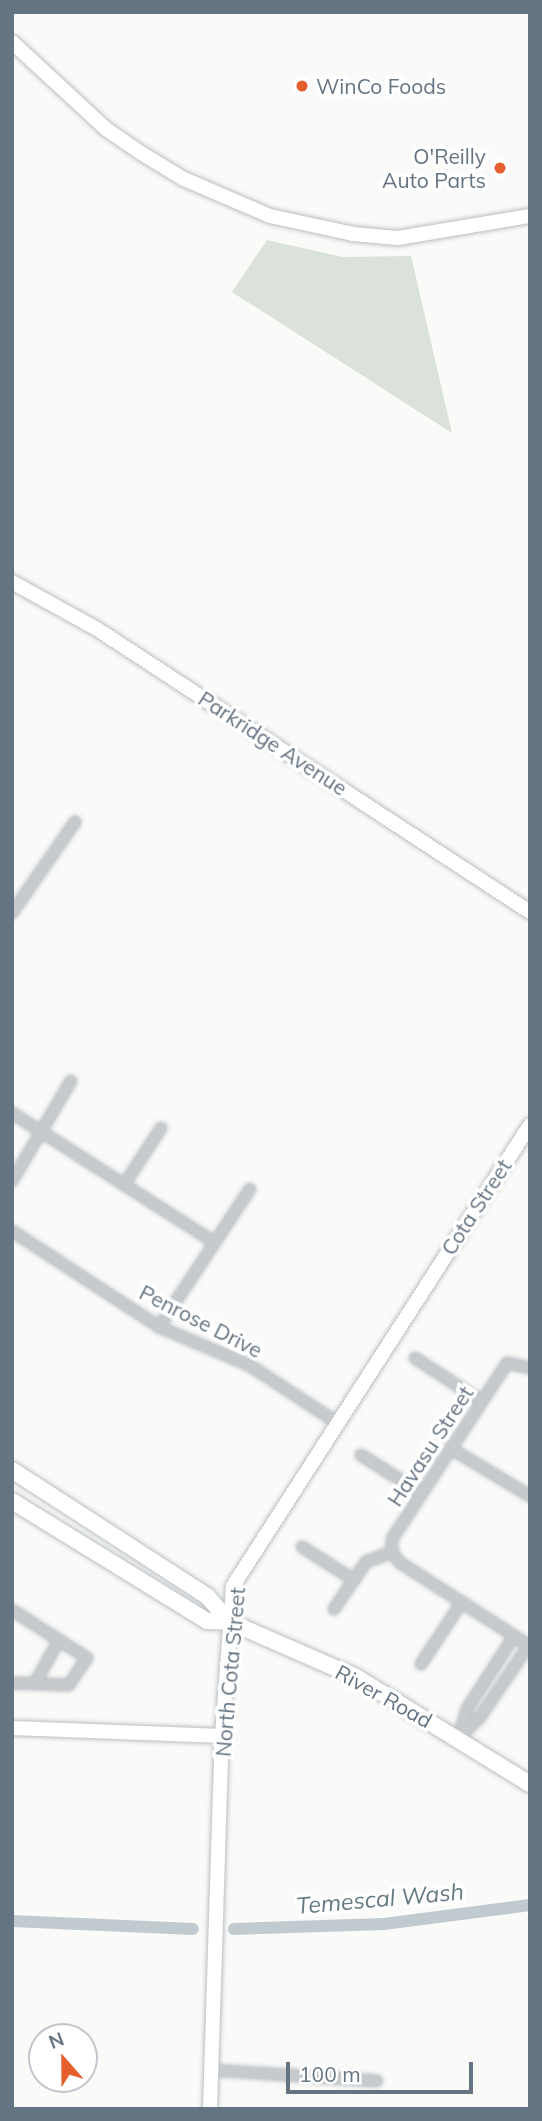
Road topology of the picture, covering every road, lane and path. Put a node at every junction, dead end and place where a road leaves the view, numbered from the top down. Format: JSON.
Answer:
{"nodes":[{"id":1,"x":12,"y":42,"type":"edge"},
{"id":2,"x":530,"y":216,"type":"edge"},
{"id":3,"x":12,"y":582,"type":"edge"},
{"id":4,"x":75,"y":822,"type":"dead end"},
{"id":5,"x":16,"y":901,"type":"edge"},
{"id":6,"x":530,"y":912,"type":"edge"},
{"id":7,"x":12,"y":913,"type":"edge"},
{"id":8,"x":71,"y":1081,"type":"dead end"},
{"id":9,"x":12,"y":1113,"type":"edge"},
{"id":10,"x":530,"y":1125,"type":"edge"},
{"id":11,"x":161,"y":1128,"type":"dead end"},
{"id":12,"x":41,"y":1132,"type":"junction"},
{"id":13,"x":12,"y":1181,"type":"edge"},
{"id":14,"x":124,"y":1185,"type":"junction"},
{"id":15,"x":250,"y":1189,"type":"dead end"},
{"id":16,"x":12,"y":1231,"type":"edge"},
{"id":17,"x":215,"y":1242,"type":"junction"},
{"id":18,"x":422,"y":1289,"type":"joint"},
{"id":19,"x":159,"y":1327,"type":"junction"},
{"id":20,"x":415,"y":1358,"type":"dead end"},
{"id":21,"x":530,"y":1368,"type":"edge"},
{"id":22,"x":481,"y":1401,"type":"junction"},
{"id":23,"x":336,"y":1423,"type":"junction"},
{"id":24,"x":450,"y":1448,"type":"junction"},
{"id":25,"x":361,"y":1455,"type":"dead end"},
{"id":26,"x":12,"y":1470,"type":"edge"},
{"id":27,"x":421,"y":1493,"type":"junction"},
{"id":28,"x":530,"y":1496,"type":"edge"},
{"id":29,"x":12,"y":1501,"type":"edge"},
{"id":30,"x":302,"y":1547,"type":"dead end"},
{"id":31,"x":392,"y":1552,"type":"junction"},
{"id":32,"x":354,"y":1580,"type":"junction"},
{"id":33,"x":462,"y":1602,"type":"junction"},
{"id":34,"x":334,"y":1609,"type":"dead end"},
{"id":35,"x":12,"y":1610,"type":"edge"},
{"id":36,"x":230,"y":1622,"type":"junction"},
{"id":37,"x":514,"y":1636,"type":"junction"},
{"id":38,"x":59,"y":1640,"type":"junction"},
{"id":39,"x":529,"y":1645,"type":"edge"},
{"id":40,"x":421,"y":1664,"type":"dead end"},
{"id":41,"x":12,"y":1683,"type":"edge"},
{"id":42,"x":35,"y":1684,"type":"junction"},
{"id":43,"x":12,"y":1728,"type":"edge"},
{"id":44,"x":222,"y":1736,"type":"junction"},
{"id":45,"x":458,"y":1739,"type":"junction"},
{"id":46,"x":530,"y":1784,"type":"edge"},
{"id":47,"x":212,"y":2070,"type":"junction"},
{"id":48,"x":377,"y":2081,"type":"dead end"},
{"id":49,"x":210,"y":2109,"type":"edge"}],
"edges":[{"from":1,"to":2,"type":"street"},
{"from":3,"to":6,"type":"street","name":"Parkridge Avenue"},
{"from":4,"to":5,"type":"street"},
{"from":5,"to":7,"type":"street"},
{"from":8,"to":12,"type":"street"},
{"from":9,"to":12,"type":"street"},
{"from":10,"to":18,"type":"street","name":"Cota Street"},
{"from":11,"to":14,"type":"street"},
{"from":12,"to":13,"type":"street"},
{"from":12,"to":14,"type":"street"},
{"from":14,"to":17,"type":"street"},
{"from":15,"to":17,"type":"street"},
{"from":16,"to":19,"type":"street","name":"Penrose Drive"},
{"from":17,"to":19,"type":"street"},
{"from":18,"to":23,"type":"street","name":"North Cota Street"},
{"from":19,"to":23,"type":"street","name":"Penrose Drive"},
{"from":20,"to":22,"type":"street"},
{"from":21,"to":22,"type":"street","name":"Havasu Street"},
{"from":22,"to":24,"type":"street","name":"Havasu Street"},
{"from":23,"to":36,"type":"street","name":"North Cota Street"},
{"from":24,"to":27,"type":"street","name":"Havasu Street"},
{"from":24,"to":28,"type":"street"},
{"from":25,"to":27,"type":"street"},
{"from":26,"to":36,"type":"main road","name":"River Road"},
{"from":27,"to":31,"type":"street","name":"Havasu Street"},
{"from":29,"to":36,"type":"main road","name":"River Road"},
{"from":30,"to":32,"type":"street"},
{"from":31,"to":32,"type":"street"},
{"from":31,"to":33,"type":"street"},
{"from":32,"to":34,"type":"street"},
{"from":33,"to":37,"type":"street"},
{"from":33,"to":40,"type":"street"},
{"from":35,"to":38,"type":"street"},
{"from":36,"to":44,"type":"street","name":"North Cota Street"},
{"from":36,"to":45,"type":"main road","name":"River Road"},
{"from":37,"to":39,"type":"street"},
{"from":37,"to":45,"type":"street"},
{"from":38,"to":42,"type":"street"},
{"from":38,"to":42,"type":"street"},
{"from":39,"to":45,"type":"street"},
{"from":41,"to":42,"type":"street"},
{"from":43,"to":44,"type":"street"},
{"from":44,"to":47,"type":"street","name":"North Cota Street"},
{"from":45,"to":46,"type":"main road","name":"River Road"},
{"from":47,"to":48,"type":"street"},
{"from":47,"to":49,"type":"street","name":"North Cota Street"}]}
